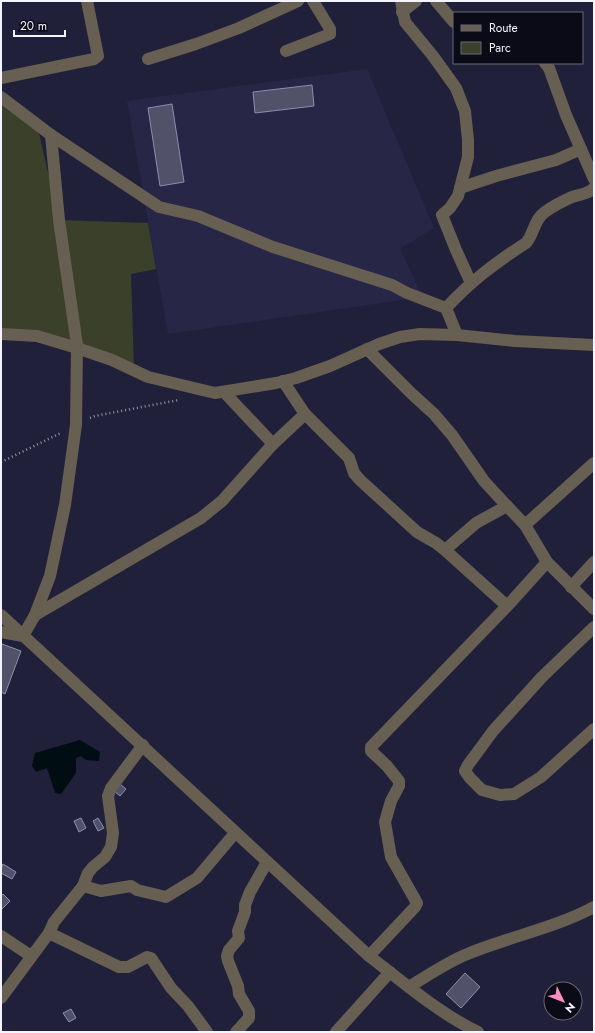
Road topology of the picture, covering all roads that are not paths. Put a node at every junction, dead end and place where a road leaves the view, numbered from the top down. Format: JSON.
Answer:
{"nodes":[{"id":1,"x":87,"y":1,"type":"edge"},
{"id":2,"x":298,"y":1,"type":"edge"},
{"id":3,"x":313,"y":1,"type":"edge"},
{"id":4,"x":416,"y":1,"type":"edge"},
{"id":5,"x":436,"y":1,"type":"edge"},
{"id":6,"x":402,"y":6,"type":"edge"},
{"id":7,"x":453,"y":21,"type":"edge"},
{"id":8,"x":286,"y":51,"type":"dead end"},
{"id":9,"x":148,"y":58,"type":"dead end"},
{"id":10,"x":546,"y":64,"type":"edge"},
{"id":11,"x":1,"y":78,"type":"edge"},
{"id":12,"x":1,"y":97,"type":"edge"},
{"id":13,"x":52,"y":135,"type":"junction"},
{"id":14,"x":581,"y":149,"type":"junction"},
{"id":15,"x":594,"y":179,"type":"edge"},
{"id":16,"x":460,"y":188,"type":"junction"},
{"id":17,"x":594,"y":188,"type":"edge"},
{"id":18,"x":471,"y":283,"type":"junction"},
{"id":19,"x":446,"y":308,"type":"junction"},
{"id":20,"x":1,"y":334,"type":"edge"},
{"id":21,"x":457,"y":335,"type":"junction"},
{"id":22,"x":594,"y":345,"type":"edge"},
{"id":23,"x":77,"y":348,"type":"junction"},
{"id":24,"x":367,"y":349,"type":"junction"},
{"id":25,"x":283,"y":381,"type":"junction"},
{"id":26,"x":224,"y":392,"type":"junction"},
{"id":27,"x":305,"y":414,"type":"junction"},
{"id":28,"x":273,"y":444,"type":"junction"},
{"id":29,"x":594,"y":463,"type":"edge"},
{"id":30,"x":507,"y":506,"type":"junction"},
{"id":31,"x":525,"y":525,"type":"junction"},
{"id":32,"x":445,"y":550,"type":"junction"},
{"id":33,"x":546,"y":562,"type":"junction"},
{"id":34,"x":594,"y":562,"type":"edge"},
{"id":35,"x":571,"y":587,"type":"junction"},
{"id":36,"x":507,"y":606,"type":"junction"},
{"id":37,"x":594,"y":608,"type":"edge"},
{"id":38,"x":1,"y":615,"type":"edge"},
{"id":39,"x":35,"y":615,"type":"junction"},
{"id":40,"x":594,"y":627,"type":"edge"},
{"id":41,"x":1,"y":632,"type":"edge"},
{"id":42,"x":23,"y":636,"type":"junction"},
{"id":43,"x":594,"y":729,"type":"edge"},
{"id":44,"x":143,"y":745,"type":"junction"},
{"id":45,"x":235,"y":833,"type":"junction"},
{"id":46,"x":267,"y":862,"type":"junction"},
{"id":47,"x":83,"y":886,"type":"junction"},
{"id":48,"x":594,"y":907,"type":"edge"},
{"id":49,"x":49,"y":933,"type":"junction"},
{"id":50,"x":1,"y":936,"type":"edge"},
{"id":51,"x":31,"y":956,"type":"junction"},
{"id":52,"x":370,"y":956,"type":"junction"},
{"id":53,"x":390,"y":972,"type":"junction"},
{"id":54,"x":409,"y":987,"type":"junction"},
{"id":55,"x":1,"y":998,"type":"edge"},
{"id":56,"x":207,"y":1032,"type":"edge"},
{"id":57,"x":236,"y":1032,"type":"edge"},
{"id":58,"x":336,"y":1032,"type":"edge"},
{"id":59,"x":478,"y":1032,"type":"edge"}],
"edges":[{"from":1,"to":11,"type":"street"},
{"from":2,"to":9,"type":"street"},
{"from":3,"to":8,"type":"street"},
{"from":4,"to":6,"type":"street"},
{"from":5,"to":7,"type":"street"},
{"from":6,"to":16,"type":"street"},
{"from":10,"to":14,"type":"street"},
{"from":12,"to":13,"type":"street"},
{"from":13,"to":19,"type":"street"},
{"from":13,"to":23,"type":"street"},
{"from":14,"to":15,"type":"street"},
{"from":14,"to":16,"type":"street"},
{"from":16,"to":18,"type":"street"},
{"from":17,"to":18,"type":"street"},
{"from":18,"to":19,"type":"street"},
{"from":19,"to":21,"type":"street"},
{"from":20,"to":23,"type":"street"},
{"from":21,"to":22,"type":"street"},
{"from":21,"to":24,"type":"street"},
{"from":23,"to":26,"type":"street"},
{"from":23,"to":39,"type":"street"},
{"from":24,"to":25,"type":"street"},
{"from":24,"to":30,"type":"street"},
{"from":25,"to":26,"type":"street"},
{"from":25,"to":27,"type":"street"},
{"from":26,"to":28,"type":"street"},
{"from":27,"to":28,"type":"street"},
{"from":27,"to":32,"type":"street"},
{"from":28,"to":39,"type":"street"},
{"from":29,"to":31,"type":"street"},
{"from":30,"to":31,"type":"street"},
{"from":30,"to":32,"type":"street"},
{"from":31,"to":33,"type":"street"},
{"from":32,"to":36,"type":"street"},
{"from":33,"to":35,"type":"street"},
{"from":33,"to":36,"type":"street"},
{"from":34,"to":35,"type":"street"},
{"from":35,"to":37,"type":"street"},
{"from":36,"to":52,"type":"street"},
{"from":38,"to":42,"type":"street"},
{"from":39,"to":42,"type":"street"},
{"from":40,"to":43,"type":"street"},
{"from":41,"to":42,"type":"street"},
{"from":42,"to":44,"type":"street"},
{"from":44,"to":45,"type":"street"},
{"from":44,"to":47,"type":"street"},
{"from":45,"to":46,"type":"street"},
{"from":45,"to":47,"type":"street"},
{"from":46,"to":52,"type":"street"},
{"from":46,"to":57,"type":"street"},
{"from":47,"to":49,"type":"street"},
{"from":48,"to":54,"type":"street"},
{"from":49,"to":51,"type":"street"},
{"from":49,"to":56,"type":"street"},
{"from":50,"to":51,"type":"street"},
{"from":51,"to":55,"type":"street"},
{"from":52,"to":53,"type":"street"},
{"from":53,"to":54,"type":"street"},
{"from":53,"to":58,"type":"street"},
{"from":54,"to":59,"type":"street"}]}
